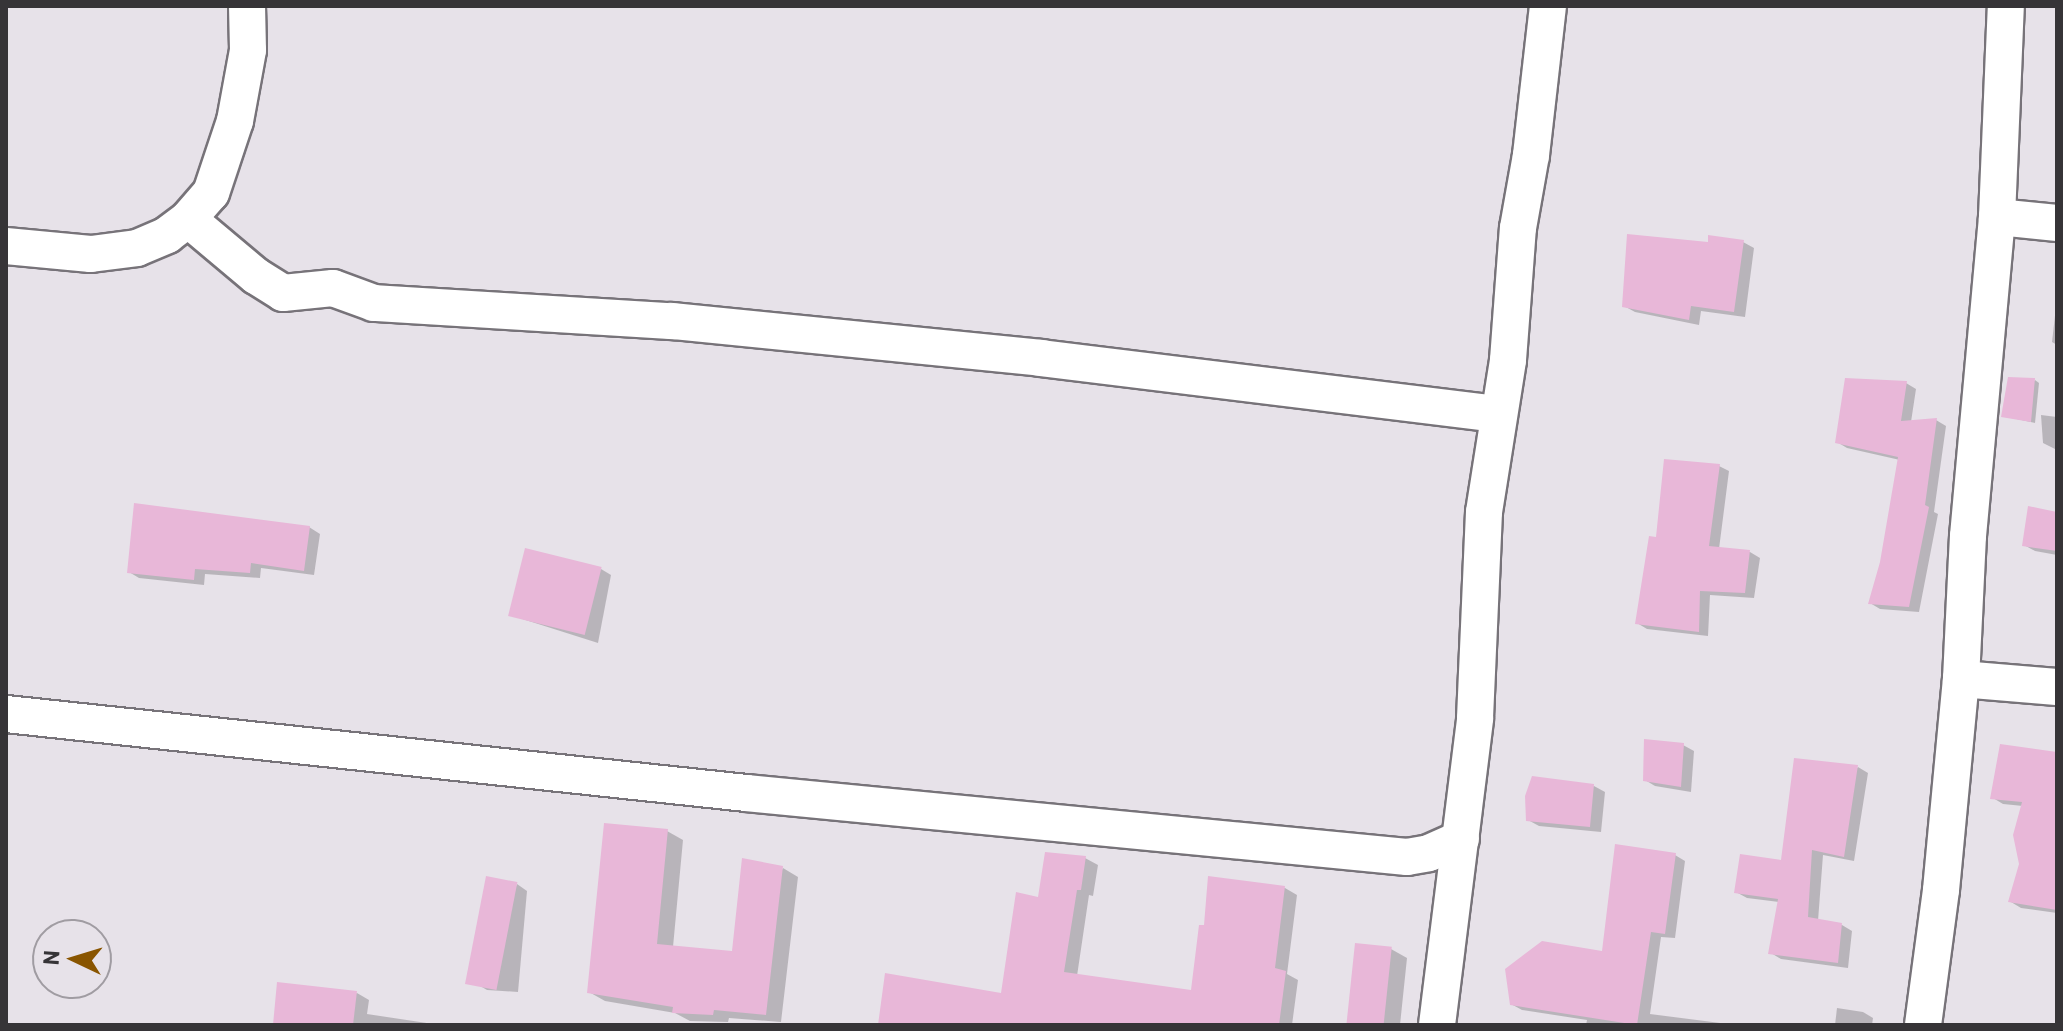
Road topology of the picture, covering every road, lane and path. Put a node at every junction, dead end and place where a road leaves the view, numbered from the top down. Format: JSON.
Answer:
{"nodes":[{"id":1,"x":247,"y":6,"type":"edge"},
{"id":2,"x":1548,"y":6,"type":"edge"},
{"id":3,"x":2006,"y":6,"type":"edge"},
{"id":4,"x":1997,"y":217,"type":"junction"},
{"id":5,"x":188,"y":219,"type":"junction"},
{"id":6,"x":2057,"y":223,"type":"edge"},
{"id":7,"x":6,"y":246,"type":"edge"},
{"id":8,"x":1499,"y":414,"type":"junction"},
{"id":9,"x":1961,"y":679,"type":"junction"},
{"id":10,"x":2057,"y":687,"type":"edge"},
{"id":11,"x":6,"y":714,"type":"edge"},
{"id":12,"x":1461,"y":839,"type":"junction"},
{"id":13,"x":1437,"y":1025,"type":"edge"},
{"id":14,"x":1923,"y":1025,"type":"edge"}],
"edges":[{"from":1,"to":5,"type":"street"},
{"from":2,"to":8,"type":"street"},
{"from":3,"to":4,"type":"street"},
{"from":4,"to":6,"type":"street"},
{"from":4,"to":9,"type":"street"},
{"from":5,"to":7,"type":"street"},
{"from":5,"to":8,"type":"street"},
{"from":8,"to":12,"type":"street"},
{"from":9,"to":10,"type":"street"},
{"from":9,"to":14,"type":"street"},
{"from":11,"to":12,"type":"street"},
{"from":12,"to":13,"type":"street"}]}
